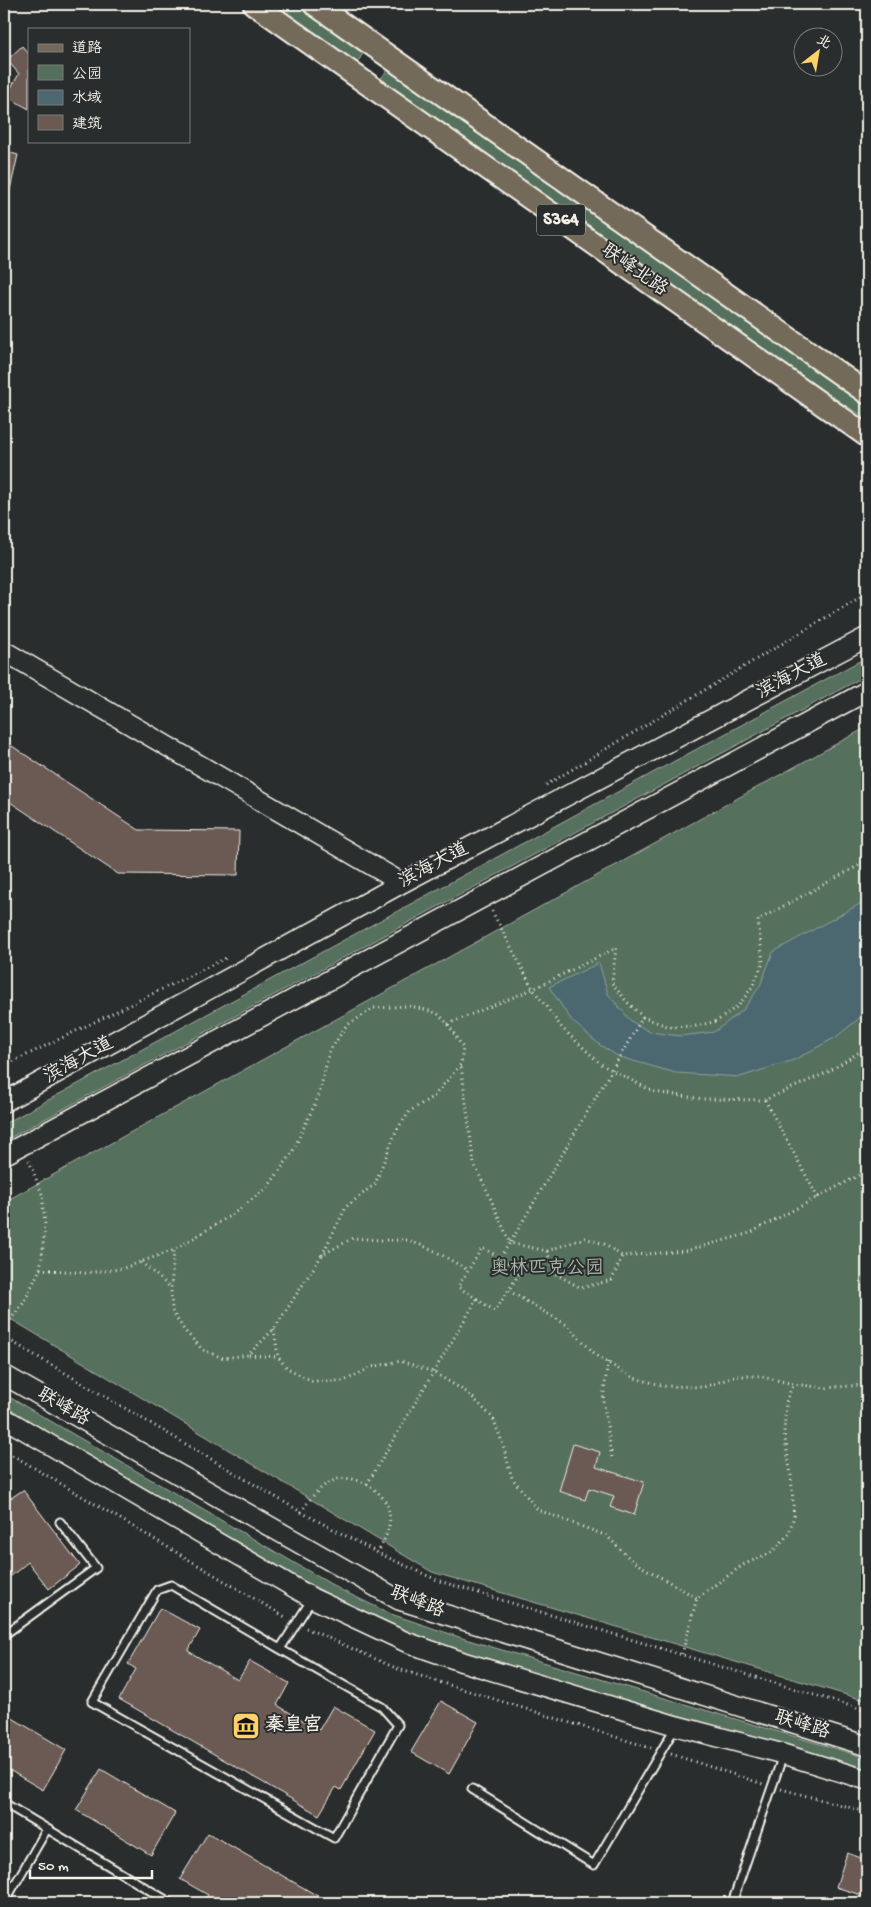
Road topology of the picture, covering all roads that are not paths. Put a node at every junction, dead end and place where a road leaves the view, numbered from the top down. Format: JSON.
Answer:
{"nodes":[{"id":1,"x":254,"y":4,"type":"edge"},
{"id":2,"x":314,"y":4,"type":"edge"},
{"id":3,"x":867,"y":393,"type":"edge"},
{"id":4,"x":867,"y":436,"type":"edge"},
{"id":5,"x":867,"y":637,"type":"edge"},
{"id":6,"x":4,"y":651,"type":"edge"},
{"id":7,"x":867,"y":691,"type":"edge"},
{"id":8,"x":402,"y":883,"type":"junction"},
{"id":9,"x":4,"y":1102,"type":"edge"},
{"id":10,"x":4,"y":1155,"type":"edge"},
{"id":11,"x":4,"y":1374,"type":"edge"},
{"id":12,"x":4,"y":1418,"type":"edge"},
{"id":13,"x":60,"y":1522,"type":"dead end"},
{"id":14,"x":312,"y":1598,"type":"junction"},
{"id":15,"x":4,"y":1626,"type":"edge"},
{"id":16,"x":280,"y":1649,"type":"junction"},
{"id":17,"x":676,"y":1726,"type":"junction"},
{"id":18,"x":867,"y":1746,"type":"edge"},
{"id":19,"x":783,"y":1754,"type":"junction"},
{"id":20,"x":867,"y":1780,"type":"edge"},
{"id":21,"x":472,"y":1789,"type":"dead end"},
{"id":22,"x":4,"y":1802,"type":"edge"},
{"id":23,"x":47,"y":1829,"type":"junction"},
{"id":24,"x":4,"y":1903,"type":"edge"},
{"id":25,"x":171,"y":1903,"type":"edge"},
{"id":26,"x":732,"y":1903,"type":"edge"}],
"edges":[{"from":1,"to":4,"type":"main road","name":"联峰北路","number":"S364"},
{"from":2,"to":3,"type":"main road","name":"联峰北路","number":"S364"},
{"from":5,"to":8,"type":"main road","name":"滨海大道"},
{"from":6,"to":8,"type":"main road"},
{"from":7,"to":10,"type":"main road"},
{"from":8,"to":9,"type":"main road","name":"滨海大道"},
{"from":11,"to":18,"type":"main road","name":"联峰路"},
{"from":12,"to":14,"type":"main road","name":"联峰路"},
{"from":13,"to":15,"type":"lane"},
{"from":14,"to":16,"type":"lane"},
{"from":14,"to":17,"type":"main road","name":"联峰路"},
{"from":16,"to":16,"type":"lane"},
{"from":17,"to":19,"type":"main road","name":"联峰路"},
{"from":17,"to":21,"type":"lane"},
{"from":19,"to":20,"type":"main road","name":"联峰路"},
{"from":19,"to":26,"type":"lane"},
{"from":22,"to":23,"type":"lane"},
{"from":23,"to":24,"type":"lane"},
{"from":23,"to":25,"type":"lane"}]}
